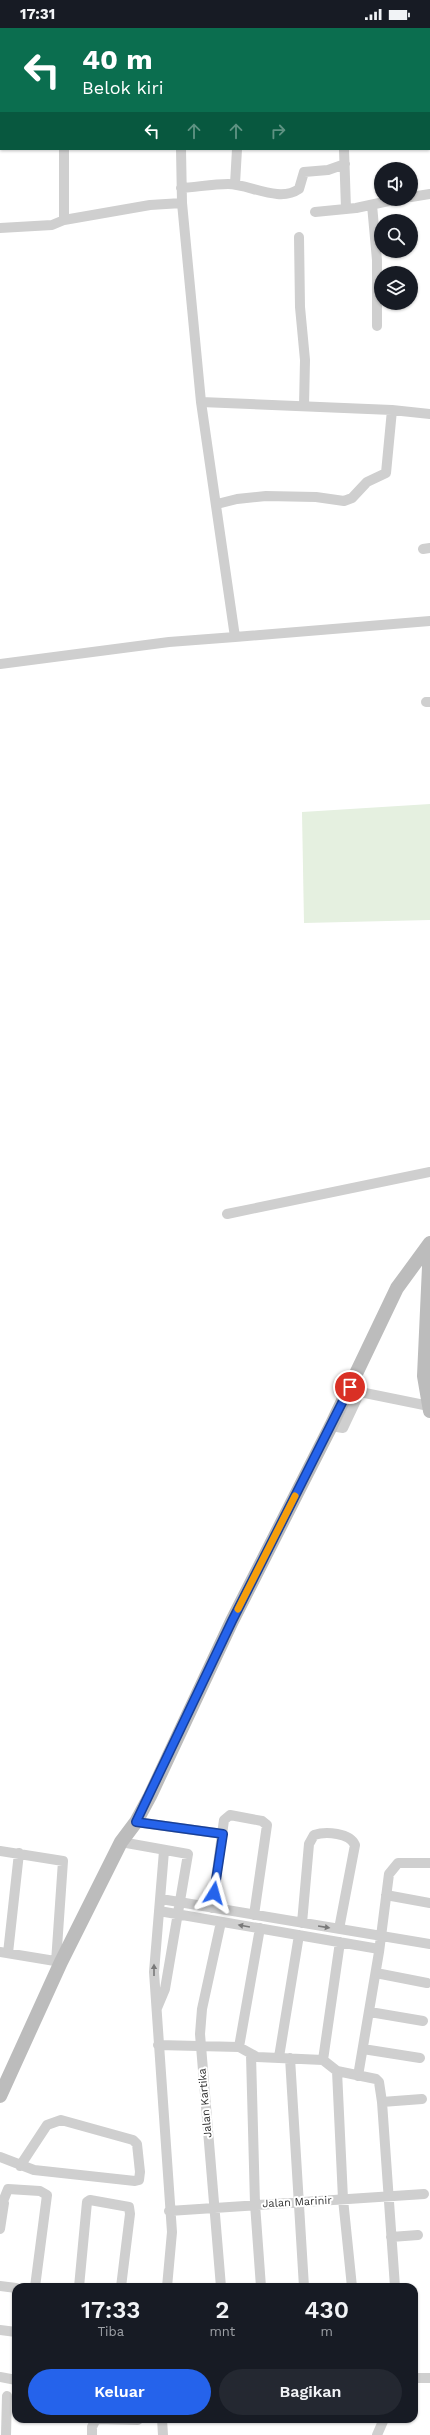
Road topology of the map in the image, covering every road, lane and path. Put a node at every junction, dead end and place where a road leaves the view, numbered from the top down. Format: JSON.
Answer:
{"nodes":[{"id":1,"x":64,"y":150,"type":"edge"},
{"id":2,"x":181,"y":150,"type":"edge"},
{"id":3,"x":237,"y":150,"type":"edge"},
{"id":4,"x":344,"y":150,"type":"edge"},
{"id":5,"x":345,"y":164,"type":"junction"},
{"id":6,"x":235,"y":184,"type":"junction"},
{"id":7,"x":181,"y":188,"type":"junction"},
{"id":8,"x":430,"y":194,"type":"edge"},
{"id":9,"x":418,"y":196,"type":"edge"},
{"id":10,"x":182,"y":203,"type":"junction"},
{"id":11,"x":372,"y":205,"type":"joint"},
{"id":12,"x":346,"y":209,"type":"junction"},
{"id":13,"x":315,"y":212,"type":"dead end"},
{"id":14,"x":64,"y":220,"type":"junction"},
{"id":15,"x":0,"y":228,"type":"edge"},
{"id":16,"x":299,"y":237,"type":"dead end"},
{"id":17,"x":377,"y":326,"type":"dead end"},
{"id":18,"x":200,"y":402,"type":"junction"},
{"id":19,"x":304,"y":406,"type":"junction"},
{"id":20,"x":392,"y":410,"type":"junction"},
{"id":21,"x":430,"y":414,"type":"edge"},
{"id":22,"x":217,"y":504,"type":"junction"},
{"id":23,"x":430,"y":621,"type":"edge"},
{"id":24,"x":235,"y":637,"type":"junction"},
{"id":25,"x":0,"y":664,"type":"edge"},
{"id":26,"x":430,"y":1172,"type":"edge"},
{"id":27,"x":226,"y":1214,"type":"dead end"},
{"id":28,"x":430,"y":1244,"type":"edge"},
{"id":29,"x":429,"y":1409,"type":"edge"},
{"id":30,"x":331,"y":1426,"type":"junction"},
{"id":31,"x":136,"y":1822,"type":"junction"},
{"id":32,"x":223,"y":1834,"type":"junction"},
{"id":33,"x":121,"y":1842,"type":"junction"},
{"id":34,"x":0,"y":1851,"type":"edge"},
{"id":35,"x":164,"y":1851,"type":"junction"},
{"id":36,"x":19,"y":1853,"type":"junction"},
{"id":37,"x":430,"y":1863,"type":"edge"},
{"id":38,"x":386,"y":1895,"type":"junction"},
{"id":39,"x":161,"y":1900,"type":"junction"},
{"id":40,"x":179,"y":1902,"type":"junction"},
{"id":41,"x":430,"y":1903,"type":"edge"},
{"id":42,"x":212,"y":1908,"type":"junction"},
{"id":43,"x":159,"y":1911,"type":"junction"},
{"id":44,"x":177,"y":1914,"type":"junction"},
{"id":45,"x":254,"y":1915,"type":"junction"},
{"id":46,"x":221,"y":1922,"type":"junction"},
{"id":47,"x":302,"y":1923,"type":"junction"},
{"id":48,"x":260,"y":1928,"type":"junction"},
{"id":49,"x":339,"y":1929,"type":"junction"},
{"id":50,"x":299,"y":1935,"type":"junction"},
{"id":51,"x":381,"y":1936,"type":"junction"},
{"id":52,"x":340,"y":1942,"type":"junction"},
{"id":53,"x":430,"y":1944,"type":"edge"},
{"id":54,"x":379,"y":1949,"type":"junction"},
{"id":55,"x":4,"y":1953,"type":"edge"},
{"id":56,"x":58,"y":1962,"type":"junction"},
{"id":57,"x":376,"y":1973,"type":"junction"},
{"id":58,"x":428,"y":1983,"type":"dead end"},
{"id":59,"x":157,"y":2008,"type":"junction"},
{"id":60,"x":370,"y":2012,"type":"junction"},
{"id":61,"x":423,"y":2021,"type":"dead end"},
{"id":62,"x":158,"y":2045,"type":"junction"},
{"id":63,"x":201,"y":2046,"type":"junction"},
{"id":64,"x":239,"y":2046,"type":"junction"},
{"id":65,"x":363,"y":2049,"type":"junction"},
{"id":66,"x":251,"y":2055,"type":"junction"},
{"id":67,"x":279,"y":2057,"type":"junction"},
{"id":68,"x":290,"y":2058,"type":"junction"},
{"id":69,"x":420,"y":2058,"type":"dead end"},
{"id":70,"x":323,"y":2060,"type":"junction"},
{"id":71,"x":337,"y":2071,"type":"junction"},
{"id":72,"x":358,"y":2076,"type":"junction"},
{"id":73,"x":0,"y":2096,"type":"edge"},
{"id":74,"x":422,"y":2099,"type":"dead end"},
{"id":75,"x":382,"y":2102,"type":"junction"},
{"id":76,"x":0,"y":2157,"type":"edge"},
{"id":77,"x":20,"y":2166,"type":"junction"},
{"id":78,"x":424,"y":2194,"type":"dead end"},
{"id":79,"x":388,"y":2197,"type":"junction"},
{"id":80,"x":343,"y":2200,"type":"junction"},
{"id":81,"x":298,"y":2203,"type":"junction"},
{"id":82,"x":255,"y":2204,"type":"junction"},
{"id":83,"x":2,"y":2205,"type":"edge"},
{"id":84,"x":214,"y":2207,"type":"junction"},
{"id":85,"x":169,"y":2211,"type":"junction"},
{"id":86,"x":0,"y":2228,"type":"edge"},
{"id":87,"x":418,"y":2235,"type":"dead end"},
{"id":88,"x":391,"y":2237,"type":"junction"},
{"id":89,"x":169,"y":2270,"type":"junction"},
{"id":90,"x":36,"y":2283,"type":"edge"},
{"id":91,"x":79,"y":2283,"type":"edge"},
{"id":92,"x":121,"y":2283,"type":"edge"},
{"id":93,"x":167,"y":2283,"type":"edge"},
{"id":94,"x":171,"y":2283,"type":"edge"},
{"id":95,"x":221,"y":2283,"type":"edge"},
{"id":96,"x":261,"y":2283,"type":"edge"},
{"id":97,"x":304,"y":2283,"type":"edge"},
{"id":98,"x":352,"y":2283,"type":"edge"},
{"id":99,"x":395,"y":2283,"type":"edge"},
{"id":100,"x":0,"y":2286,"type":"edge"},
{"id":101,"x":12,"y":2288,"type":"edge"},
{"id":102,"x":0,"y":2330,"type":"edge"},
{"id":103,"x":12,"y":2332,"type":"edge"},
{"id":104,"x":0,"y":2377,"type":"edge"},
{"id":105,"x":418,"y":2378,"type":"edge"},
{"id":106,"x":430,"y":2378,"type":"edge"},
{"id":107,"x":12,"y":2379,"type":"edge"},
{"id":108,"x":7,"y":2396,"type":"dead end"},
{"id":109,"x":94,"y":2423,"type":"edge"},
{"id":110,"x":162,"y":2423,"type":"edge"},
{"id":111,"x":382,"y":2423,"type":"edge"},
{"id":112,"x":6,"y":2435,"type":"edge"},
{"id":113,"x":92,"y":2435,"type":"edge"},
{"id":114,"x":163,"y":2435,"type":"edge"},
{"id":115,"x":377,"y":2435,"type":"edge"}],
"edges":[{"from":1,"to":14,"type":"street"},
{"from":2,"to":7,"type":"street"},
{"from":3,"to":6,"type":"street"},
{"from":4,"to":5,"type":"street"},
{"from":5,"to":6,"type":"street"},
{"from":5,"to":12,"type":"street"},
{"from":6,"to":7,"type":"street"},
{"from":7,"to":10,"type":"street"},
{"from":8,"to":9,"type":"street"},
{"from":10,"to":14,"type":"street"},
{"from":10,"to":18,"type":"street"},
{"from":11,"to":12,"type":"street"},
{"from":11,"to":17,"type":"street"},
{"from":12,"to":13,"type":"street"},
{"from":14,"to":15,"type":"street"},
{"from":16,"to":19,"type":"street"},
{"from":18,"to":19,"type":"street"},
{"from":18,"to":22,"type":"street"},
{"from":19,"to":20,"type":"street"},
{"from":20,"to":21,"type":"street"},
{"from":20,"to":22,"type":"street"},
{"from":22,"to":24,"type":"street"},
{"from":23,"to":24,"type":"street"},
{"from":24,"to":25,"type":"street"},
{"from":26,"to":27,"type":"street"},
{"from":28,"to":29,"type":"street"},
{"from":28,"to":30,"type":"street"},
{"from":29,"to":30,"type":"street"},
{"from":30,"to":31,"type":"street"},
{"from":31,"to":32,"type":"street"},
{"from":31,"to":33,"type":"street"},
{"from":32,"to":42,"type":"street"},
{"from":32,"to":45,"type":"street"},
{"from":33,"to":35,"type":"street"},
{"from":33,"to":56,"type":"street"},
{"from":34,"to":36,"type":"street"},
{"from":35,"to":39,"type":"street"},
{"from":35,"to":40,"type":"street"},
{"from":36,"to":55,"type":"street"},
{"from":36,"to":56,"type":"street"},
{"from":37,"to":38,"type":"street"},
{"from":38,"to":41,"type":"street"},
{"from":38,"to":51,"type":"street"},
{"from":39,"to":40,"type":"street"},
{"from":39,"to":43,"type":"street"},
{"from":40,"to":42,"type":"street"},
{"from":40,"to":44,"type":"street"},
{"from":42,"to":45,"type":"street"},
{"from":43,"to":44,"type":"street"},
{"from":59,"to":43,"type":"street","one_way":true},
{"from":44,"to":46,"type":"street"},
{"from":44,"to":59,"type":"street"},
{"from":45,"to":47,"type":"street"},
{"from":48,"to":46,"type":"street","one_way":true},
{"from":46,"to":63,"type":"street","name":"Jalan Kartika"},
{"from":47,"to":49,"type":"street","one_way":true},
{"from":47,"to":49,"type":"street"},
{"from":48,"to":50,"type":"street"},
{"from":48,"to":64,"type":"street"},
{"from":49,"to":51,"type":"street"},
{"from":50,"to":52,"type":"street"},
{"from":50,"to":67,"type":"street"},
{"from":51,"to":53,"type":"street"},
{"from":51,"to":54,"type":"street"},
{"from":52,"to":54,"type":"street"},
{"from":52,"to":70,"type":"street"},
{"from":54,"to":57,"type":"street"},
{"from":55,"to":56,"type":"street"},
{"from":56,"to":73,"type":"street"},
{"from":57,"to":58,"type":"street"},
{"from":57,"to":60,"type":"street"},
{"from":59,"to":62,"type":"street"},
{"from":60,"to":61,"type":"street"},
{"from":60,"to":65,"type":"street"},
{"from":62,"to":63,"type":"street"},
{"from":62,"to":85,"type":"street"},
{"from":63,"to":64,"type":"street"},
{"from":63,"to":84,"type":"street","name":"Jalan Kartika"},
{"from":64,"to":66,"type":"street"},
{"from":65,"to":69,"type":"street"},
{"from":65,"to":72,"type":"street"},
{"from":66,"to":67,"type":"street"},
{"from":66,"to":82,"type":"street"},
{"from":67,"to":68,"type":"street"},
{"from":68,"to":70,"type":"street"},
{"from":68,"to":81,"type":"street"},
{"from":70,"to":71,"type":"street"},
{"from":71,"to":72,"type":"street"},
{"from":71,"to":80,"type":"street"},
{"from":72,"to":75,"type":"street"},
{"from":74,"to":75,"type":"street"},
{"from":75,"to":79,"type":"street"},
{"from":76,"to":77,"type":"street"},
{"from":77,"to":77,"type":"street"},
{"from":78,"to":79,"type":"street","name":"Jalan Marinir"},
{"from":79,"to":80,"type":"street","name":"Jalan Marinir"},
{"from":79,"to":88,"type":"street"},
{"from":80,"to":81,"type":"street","name":"Jalan Marinir"},
{"from":80,"to":98,"type":"street"},
{"from":81,"to":82,"type":"street","name":"Jalan Marinir"},
{"from":81,"to":97,"type":"street"},
{"from":82,"to":84,"type":"street","name":"Jalan Marinir"},
{"from":82,"to":96,"type":"street"},
{"from":83,"to":86,"type":"street"},
{"from":83,"to":90,"type":"street"},
{"from":84,"to":85,"type":"street","name":"Jalan Marinir"},
{"from":84,"to":95,"type":"street","name":"Jalan Kartika"},
{"from":85,"to":89,"type":"street"},
{"from":87,"to":88,"type":"street"},
{"from":88,"to":99,"type":"street"},
{"from":89,"to":93,"type":"street"},
{"from":89,"to":94,"type":"street"},
{"from":91,"to":92,"type":"street"},
{"from":100,"to":101,"type":"street"},
{"from":102,"to":103,"type":"street"},
{"from":104,"to":107,"type":"street"},
{"from":105,"to":106,"type":"street"},
{"from":108,"to":112,"type":"street"},
{"from":109,"to":113,"type":"street"},
{"from":110,"to":114,"type":"street"},
{"from":111,"to":115,"type":"street"}]}
